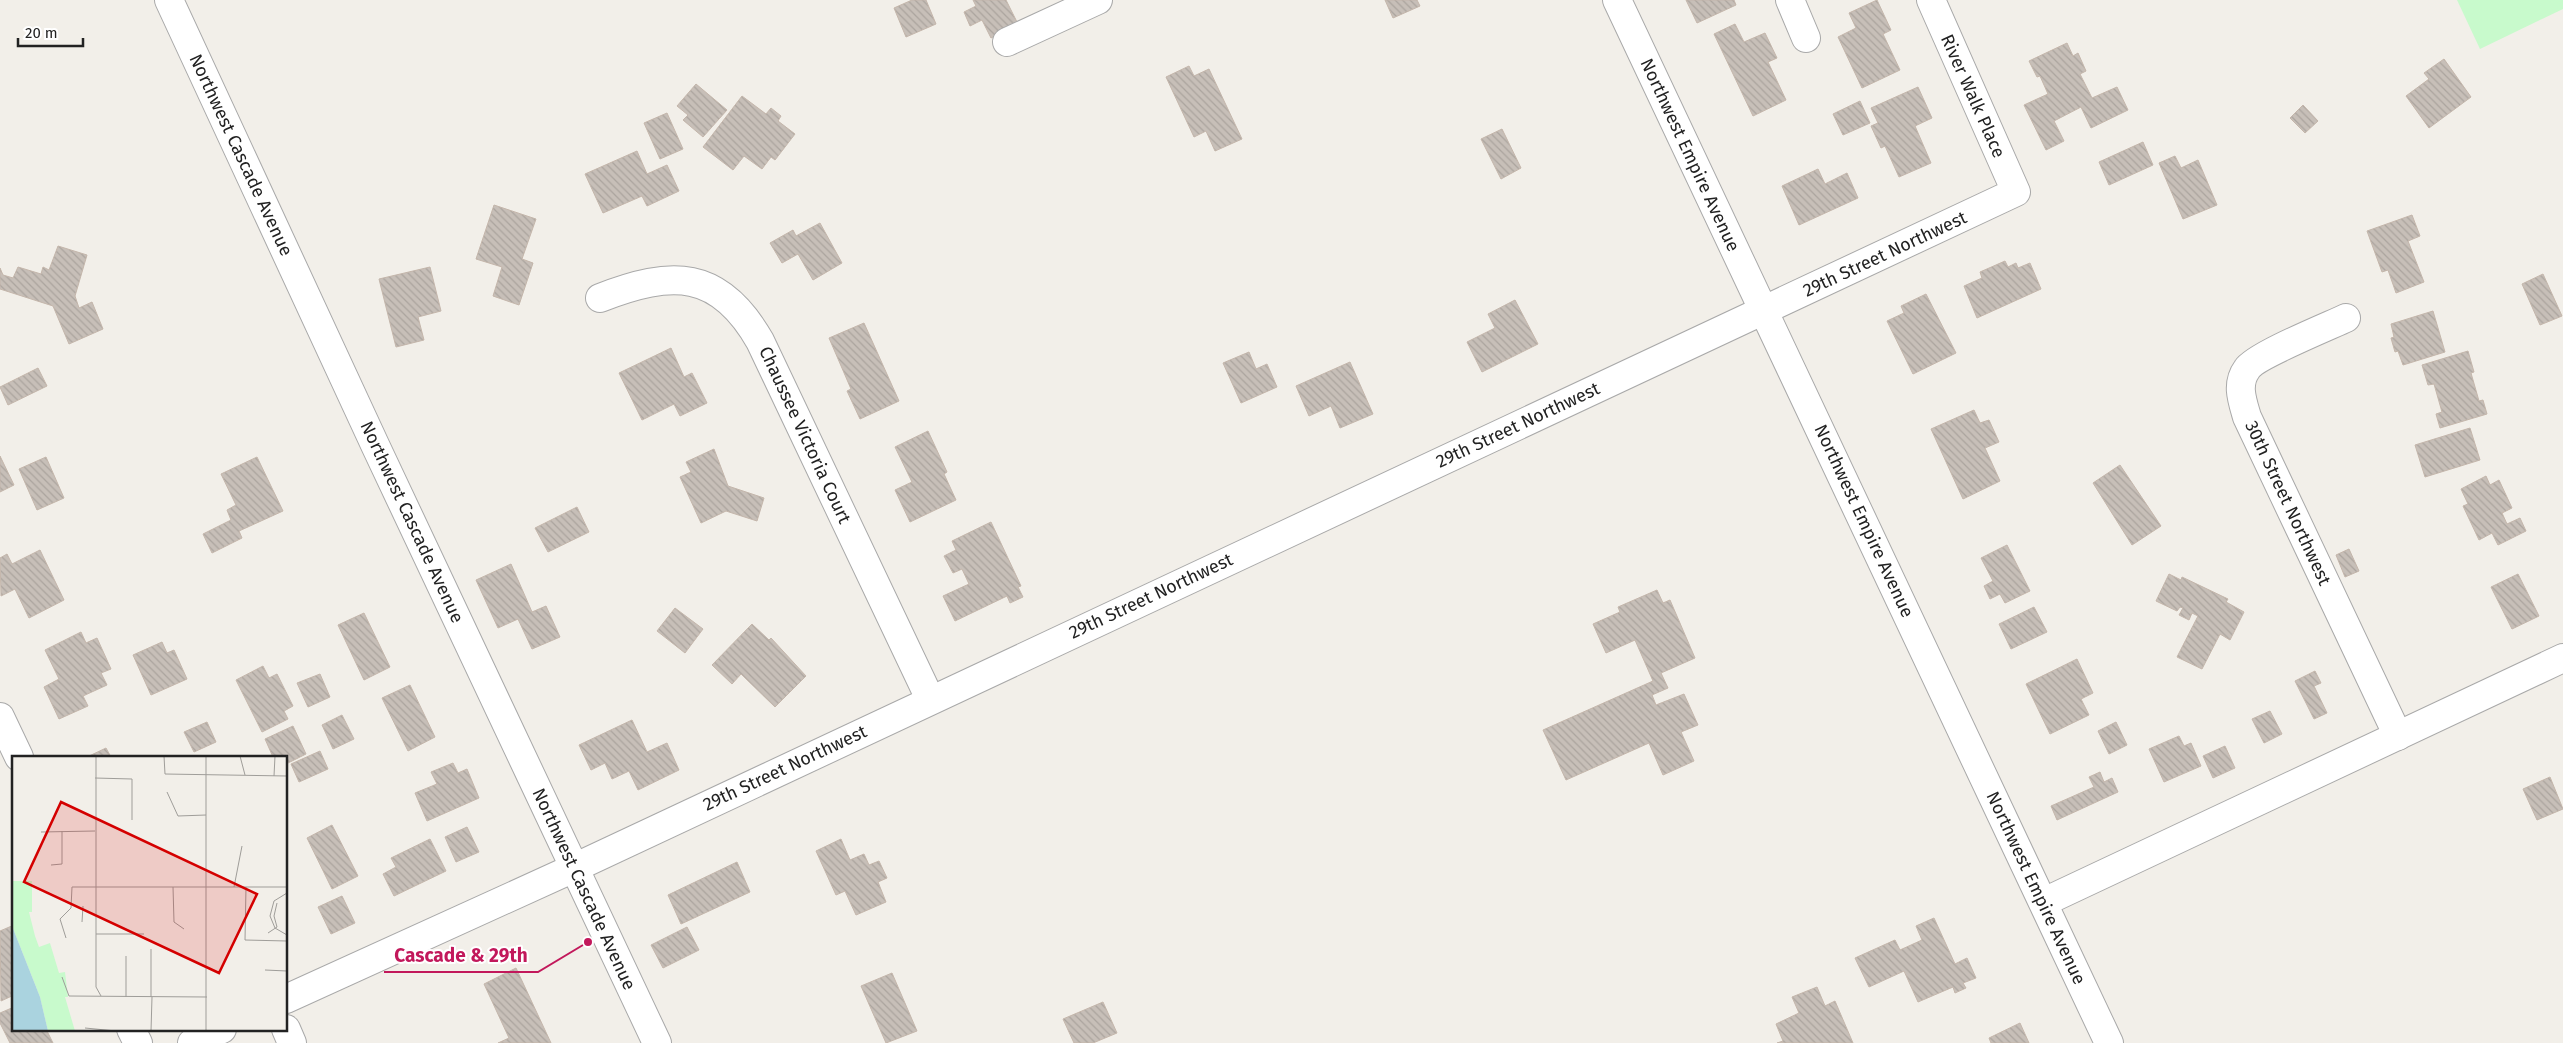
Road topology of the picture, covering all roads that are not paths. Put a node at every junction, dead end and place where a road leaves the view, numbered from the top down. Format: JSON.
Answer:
{"nodes":[{"id":1,"x":169,"y":0,"type":"edge"},
{"id":2,"x":1098,"y":0,"type":"edge"},
{"id":3,"x":1617,"y":0,"type":"edge"},
{"id":4,"x":1790,"y":0,"type":"edge"},
{"id":5,"x":1931,"y":0,"type":"edge"},
{"id":6,"x":1806,"y":38,"type":"dead end"},
{"id":7,"x":1007,"y":42,"type":"dead end"},
{"id":8,"x":2016,"y":192,"type":"joint"},
{"id":9,"x":600,"y":298,"type":"dead end"},
{"id":10,"x":1764,"y":311,"type":"junction"},
{"id":11,"x":2346,"y":318,"type":"dead end"},
{"id":12,"x":2563,"y":658,"type":"edge"},
{"id":13,"x":930,"y":699,"type":"junction"},
{"id":14,"x":0,"y":717,"type":"edge"},
{"id":15,"x":2398,"y":736,"type":"junction"},
{"id":16,"x":19,"y":756,"type":"edge"},
{"id":17,"x":574,"y":868,"type":"junction"},
{"id":18,"x":2044,"y":902,"type":"junction"},
{"id":19,"x":288,"y":998,"type":"edge"},
{"id":20,"x":132,"y":1030,"type":"edge"},
{"id":21,"x":220,"y":1030,"type":"edge"},
{"id":22,"x":286,"y":1030,"type":"edge"},
{"id":23,"x":138,"y":1043,"type":"edge"},
{"id":24,"x":192,"y":1043,"type":"edge"},
{"id":25,"x":292,"y":1043,"type":"edge"},
{"id":26,"x":657,"y":1043,"type":"edge"},
{"id":27,"x":2109,"y":1043,"type":"edge"}],
"edges":[{"from":1,"to":17,"type":"street","name":"Northwest Cascade Avenue"},
{"from":2,"to":7,"type":"street"},
{"from":3,"to":10,"type":"street","name":"Northwest Empire Avenue"},
{"from":4,"to":6,"type":"street"},
{"from":5,"to":8,"type":"street","name":"River Walk Place"},
{"from":8,"to":10,"type":"street","name":"29th Street Northwest"},
{"from":9,"to":13,"type":"street","name":"Chaussee Victoria Court"},
{"from":10,"to":13,"type":"street","name":"29th Street Northwest"},
{"from":10,"to":18,"type":"street","name":"Northwest Empire Avenue"},
{"from":11,"to":15,"type":"street","name":"30th Street Northwest"},
{"from":12,"to":15,"type":"street"},
{"from":13,"to":17,"type":"street","name":"29th Street Northwest"},
{"from":14,"to":16,"type":"street"},
{"from":15,"to":18,"type":"street"},
{"from":17,"to":19,"type":"street","name":"29th Street Northwest"},
{"from":17,"to":26,"type":"street","name":"Northwest Cascade Avenue"},
{"from":18,"to":27,"type":"street","name":"Northwest Empire Avenue"},
{"from":20,"to":23,"type":"street"},
{"from":21,"to":24,"type":"street"},
{"from":22,"to":25,"type":"street"}]}
